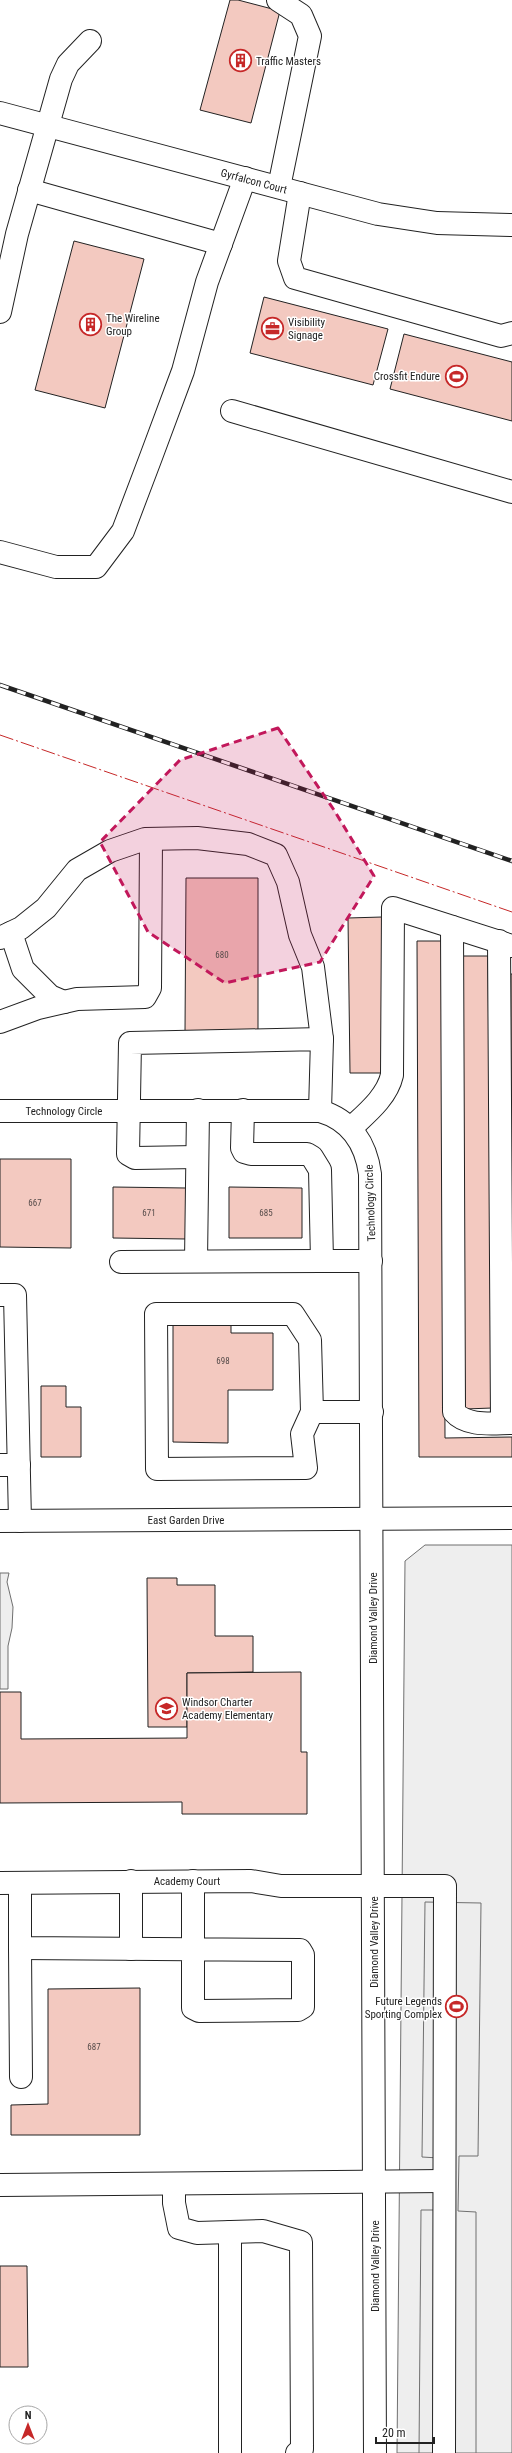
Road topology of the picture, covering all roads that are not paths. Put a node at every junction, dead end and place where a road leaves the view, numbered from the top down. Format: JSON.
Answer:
{"nodes":[{"id":1,"x":278,"y":0,"type":"edge"},
{"id":2,"x":90,"y":41,"type":"dead end"},
{"id":3,"x":0,"y":113,"type":"edge"},
{"id":4,"x":49,"y":126,"type":"junction"},
{"id":5,"x":245,"y":178,"type":"junction"},
{"id":6,"x":279,"y":187,"type":"junction"},
{"id":7,"x":30,"y":190,"type":"junction"},
{"id":8,"x":300,"y":193,"type":"junction"},
{"id":9,"x":512,"y":224,"type":"edge"},
{"id":10,"x":221,"y":244,"type":"junction"},
{"id":11,"x":0,"y":312,"type":"edge"},
{"id":12,"x":512,"y":333,"type":"edge"},
{"id":13,"x":232,"y":411,"type":"dead end"},
{"id":14,"x":512,"y":492,"type":"edge"},
{"id":15,"x":0,"y":552,"type":"edge"},
{"id":16,"x":151,"y":839,"type":"junction"},
{"id":17,"x":452,"y":927,"type":"junction"},
{"id":18,"x":5,"y":935,"type":"edge"},
{"id":19,"x":505,"y":944,"type":"edge"},
{"id":20,"x":64,"y":1002,"type":"junction"},
{"id":21,"x":0,"y":1022,"type":"edge"},
{"id":22,"x":322,"y":1039,"type":"junction"},
{"id":23,"x":198,"y":1110,"type":"junction"},
{"id":24,"x":243,"y":1110,"type":"junction"},
{"id":25,"x":0,"y":1111,"type":"edge"},
{"id":26,"x":129,"y":1111,"type":"junction"},
{"id":27,"x":320,"y":1111,"type":"junction"},
{"id":28,"x":351,"y":1128,"type":"junction"},
{"id":29,"x":197,"y":1157,"type":"junction"},
{"id":30,"x":322,"y":1261,"type":"junction"},
{"id":31,"x":371,"y":1261,"type":"junction"},
{"id":32,"x":121,"y":1262,"type":"dead end"},
{"id":33,"x":196,"y":1262,"type":"junction"},
{"id":34,"x":0,"y":1295,"type":"edge"},
{"id":35,"x":312,"y":1412,"type":"junction"},
{"id":36,"x":372,"y":1412,"type":"junction"},
{"id":37,"x":507,"y":1423,"type":"edge"},
{"id":38,"x":10,"y":1465,"type":"edge"},
{"id":39,"x":512,"y":1518,"type":"edge"},
{"id":40,"x":373,"y":1519,"type":"junction"},
{"id":41,"x":10,"y":1521,"type":"edge"},
{"id":42,"x":131,"y":1881,"type":"junction"},
{"id":43,"x":193,"y":1881,"type":"junction"},
{"id":44,"x":10,"y":1883,"type":"edge"},
{"id":45,"x":374,"y":1886,"type":"junction"},
{"id":46,"x":20,"y":1948,"type":"junction"},
{"id":47,"x":131,"y":1948,"type":"junction"},
{"id":48,"x":193,"y":1949,"type":"junction"},
{"id":49,"x":21,"y":2077,"type":"dead end"},
{"id":50,"x":444,"y":2181,"type":"junction"},
{"id":51,"x":375,"y":2182,"type":"junction"},
{"id":52,"x":174,"y":2184,"type":"junction"},
{"id":53,"x":0,"y":2185,"type":"edge"},
{"id":54,"x":230,"y":2232,"type":"junction"},
{"id":55,"x":230,"y":2453,"type":"edge"},
{"id":56,"x":297,"y":2453,"type":"edge"},
{"id":57,"x":375,"y":2453,"type":"edge"},
{"id":58,"x":444,"y":2453,"type":"edge"}],
"edges":[{"from":1,"to":6,"type":"street"},
{"from":2,"to":4,"type":"street"},
{"from":3,"to":4,"type":"street","name":"Gyrfalcon Court"},
{"from":4,"to":5,"type":"street","name":"Gyrfalcon Court"},
{"from":4,"to":7,"type":"street"},
{"from":5,"to":6,"type":"street","name":"Gyrfalcon Court"},
{"from":5,"to":10,"type":"street"},
{"from":6,"to":8,"type":"street","name":"Gyrfalcon Court"},
{"from":7,"to":10,"type":"street"},
{"from":7,"to":11,"type":"street"},
{"from":8,"to":9,"type":"street","name":"Gyrfalcon Court"},
{"from":8,"to":12,"type":"street"},
{"from":10,"to":15,"type":"street"},
{"from":13,"to":14,"type":"street"},
{"from":16,"to":18,"type":"street"},
{"from":16,"to":20,"type":"street"},
{"from":16,"to":22,"type":"street"},
{"from":17,"to":19,"type":"street"},
{"from":17,"to":28,"type":"street"},
{"from":17,"to":37,"type":"street"},
{"from":18,"to":20,"type":"street"},
{"from":19,"to":37,"type":"street"},
{"from":20,"to":21,"type":"street"},
{"from":22,"to":26,"type":"street"},
{"from":22,"to":27,"type":"street"},
{"from":23,"to":24,"type":"street","name":"Technology Circle"},
{"from":23,"to":26,"type":"street","name":"Technology Circle"},
{"from":23,"to":29,"type":"street"},
{"from":24,"to":27,"type":"street","name":"Technology Circle"},
{"from":24,"to":30,"type":"street"},
{"from":25,"to":26,"type":"street","name":"Technology Circle"},
{"from":26,"to":29,"type":"street"},
{"from":27,"to":28,"type":"street","name":"Technology Circle"},
{"from":28,"to":31,"type":"street","name":"Technology Circle"},
{"from":29,"to":33,"type":"street"},
{"from":30,"to":31,"type":"street"},
{"from":30,"to":33,"type":"street"},
{"from":31,"to":36,"type":"street","name":"Technology Circle"},
{"from":32,"to":33,"type":"street"},
{"from":34,"to":38,"type":"street"},
{"from":35,"to":35,"type":"street"},
{"from":35,"to":36,"type":"street"},
{"from":36,"to":40,"type":"street","name":"Technology Circle"},
{"from":38,"to":41,"type":"street"},
{"from":39,"to":40,"type":"street","name":"East Garden Drive"},
{"from":40,"to":41,"type":"street","name":"East Garden Drive"},
{"from":40,"to":45,"type":"street","name":"Diamond Valley Drive"},
{"from":42,"to":43,"type":"street","name":"Academy Court"},
{"from":42,"to":44,"type":"street","name":"Academy Court"},
{"from":42,"to":47,"type":"street"},
{"from":43,"to":45,"type":"street","name":"Academy Court"},
{"from":43,"to":48,"type":"street"},
{"from":44,"to":46,"type":"street"},
{"from":45,"to":50,"type":"street","name":"Academy Court"},
{"from":45,"to":51,"type":"street","name":"Diamond Valley Drive"},
{"from":46,"to":47,"type":"street"},
{"from":46,"to":49,"type":"street"},
{"from":47,"to":48,"type":"street"},
{"from":48,"to":48,"type":"street"},
{"from":50,"to":51,"type":"street"},
{"from":50,"to":58,"type":"street"},
{"from":51,"to":52,"type":"street"},
{"from":51,"to":57,"type":"street","name":"Diamond Valley Drive"},
{"from":52,"to":53,"type":"street"},
{"from":52,"to":54,"type":"street"},
{"from":54,"to":55,"type":"street"},
{"from":54,"to":56,"type":"street"}]}
